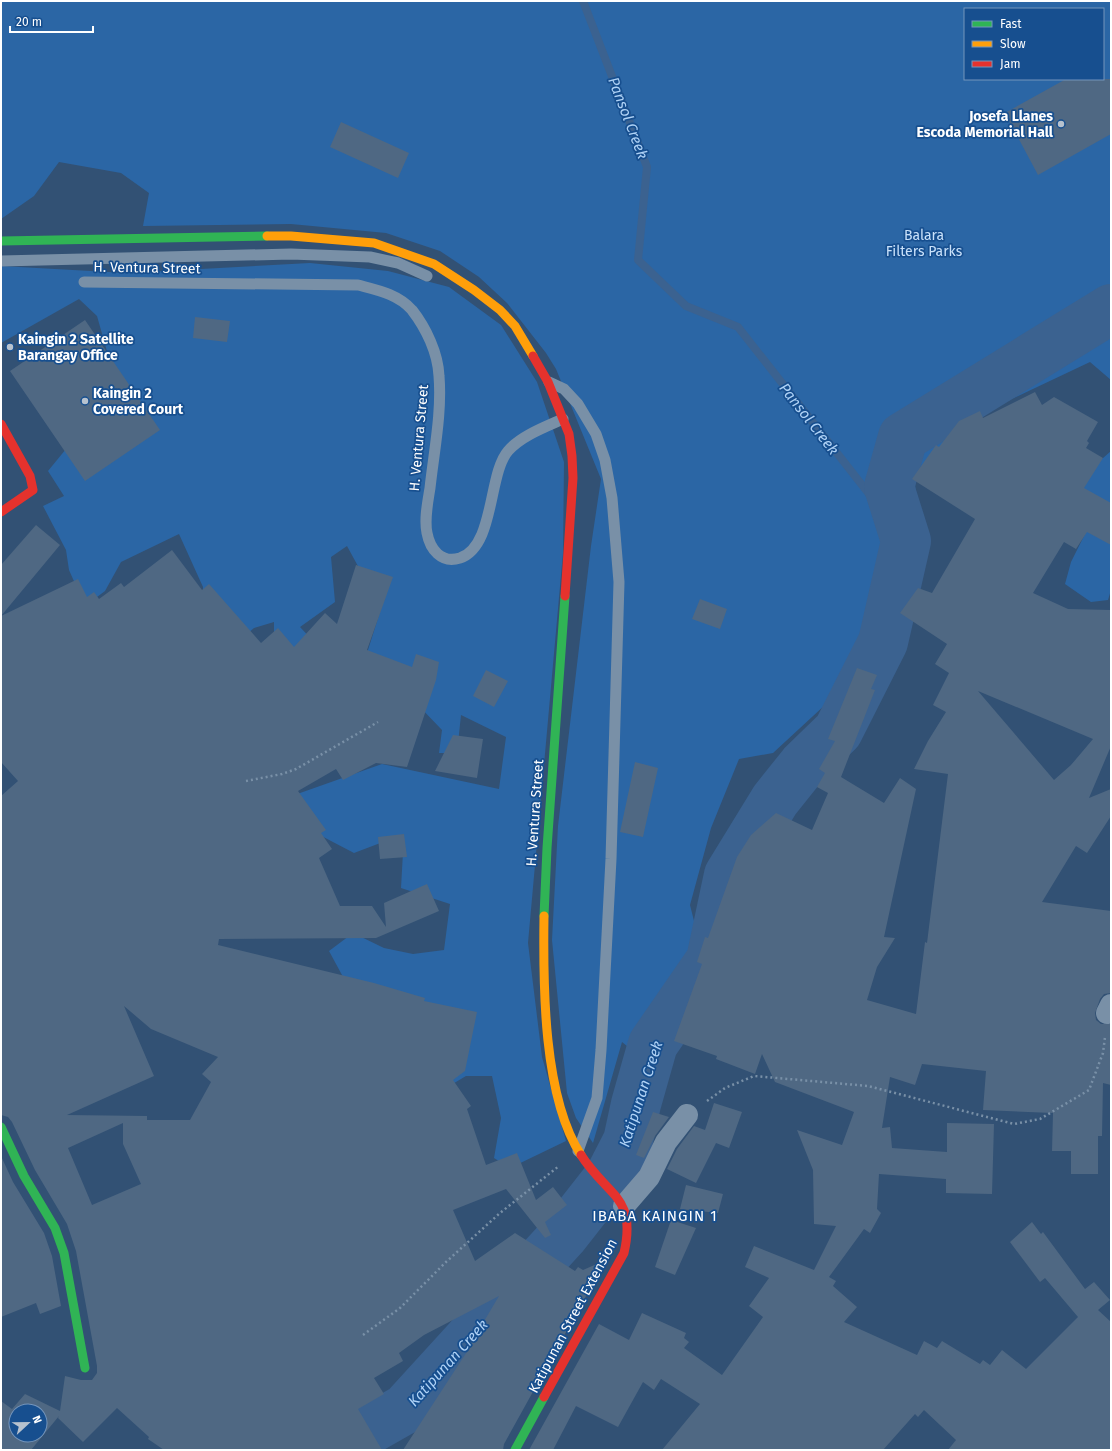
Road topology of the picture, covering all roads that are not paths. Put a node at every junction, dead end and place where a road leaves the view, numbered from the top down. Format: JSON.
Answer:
{"nodes":[{"id":1,"x":1,"y":241,"type":"edge"},
{"id":2,"x":1,"y":261,"type":"edge"},
{"id":3,"x":427,"y":276,"type":"dead end"},
{"id":4,"x":84,"y":282,"type":"dead end"},
{"id":5,"x":548,"y":382,"type":"junction"},
{"id":6,"x":563,"y":419,"type":"junction"},
{"id":7,"x":1,"y":424,"type":"edge"},
{"id":8,"x":1,"y":512,"type":"edge"},
{"id":9,"x":687,"y":1115,"type":"road end"},
{"id":10,"x":1,"y":1127,"type":"edge"},
{"id":11,"x":578,"y":1151,"type":"junction"},
{"id":12,"x":619,"y":1199,"type":"junction"},
{"id":13,"x":85,"y":1368,"type":"dead end"},
{"id":14,"x":515,"y":1450,"type":"edge"}],
"edges":[{"from":1,"to":5,"type":"street","name":"H. Ventura Street"},
{"from":2,"to":3,"type":"lane"},
{"from":4,"to":6,"type":"lane","name":"H. Ventura Street"},
{"from":5,"to":6,"type":"street","name":"H. Ventura Street"},
{"from":5,"to":11,"type":"lane"},
{"from":6,"to":11,"type":"street","name":"H. Ventura Street"},
{"from":7,"to":8,"type":"street"},
{"from":9,"to":12,"type":"street"},
{"from":10,"to":13,"type":"street"},
{"from":11,"to":12,"type":"street","name":"H. Ventura Street"},
{"from":12,"to":14,"type":"street","name":"Katipunan Street Extension"}]}
